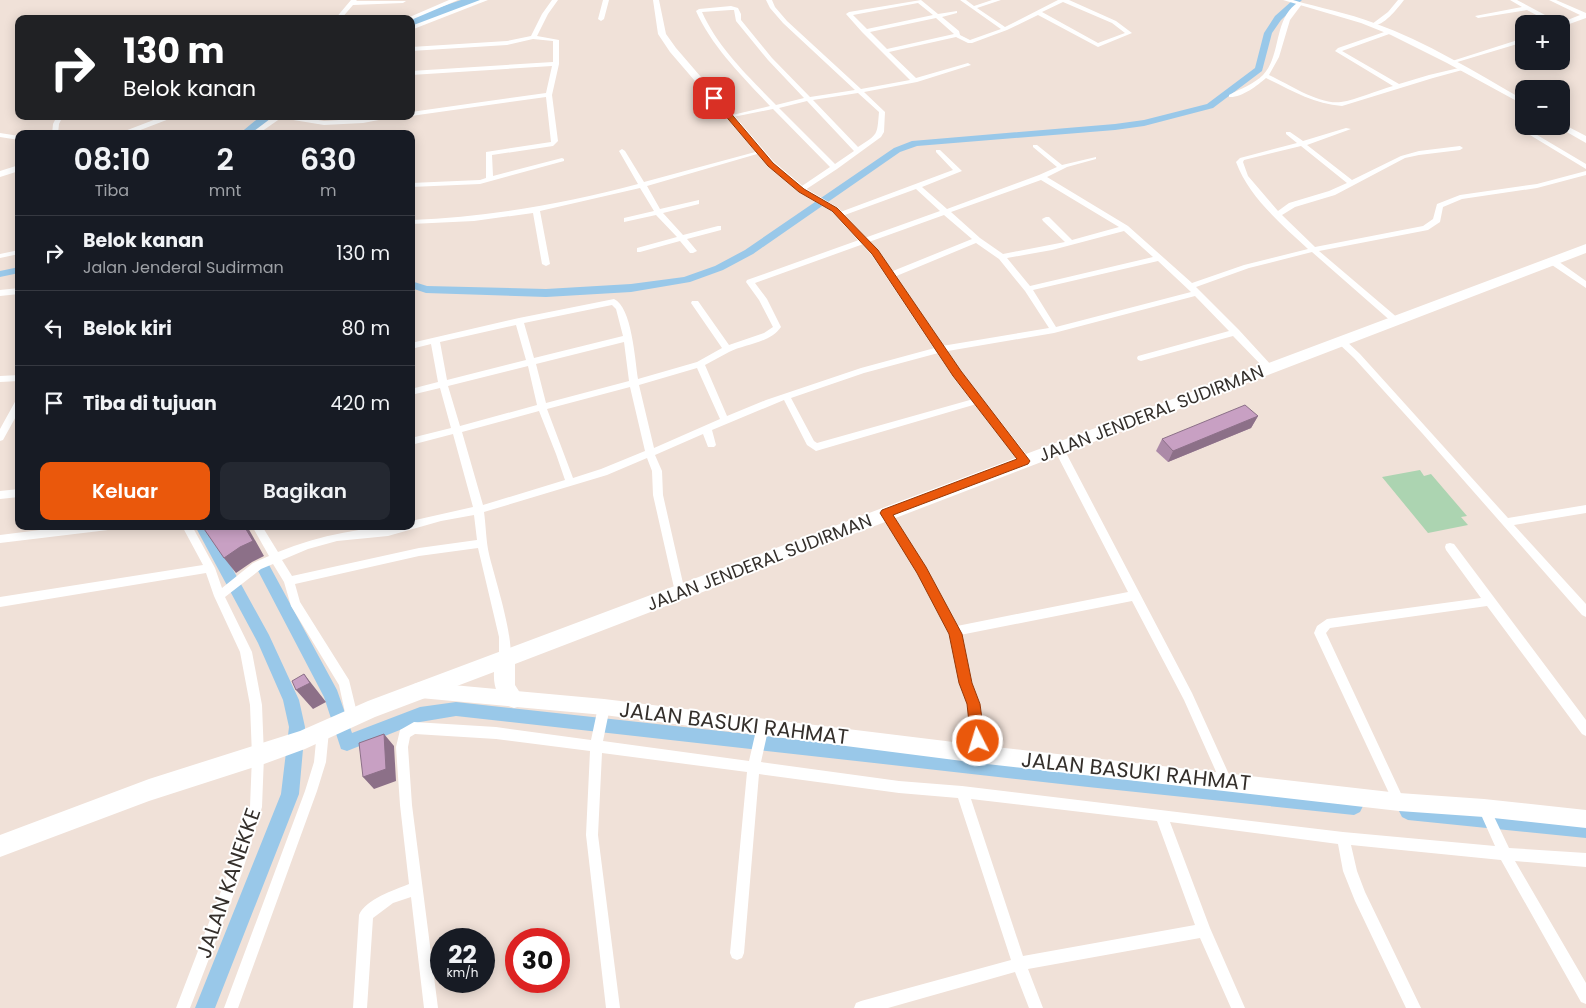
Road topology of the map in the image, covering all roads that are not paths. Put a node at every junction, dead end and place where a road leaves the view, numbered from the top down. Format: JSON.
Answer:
{"nodes":[{"id":1,"x":455,"y":0,"type":"edge"},
{"id":2,"x":485,"y":0,"type":"edge"},
{"id":3,"x":555,"y":0,"type":"edge"},
{"id":4,"x":606,"y":0,"type":"edge"},
{"id":5,"x":656,"y":0,"type":"edge"},
{"id":6,"x":769,"y":0,"type":"edge"},
{"id":7,"x":963,"y":0,"type":"edge"},
{"id":8,"x":998,"y":0,"type":"edge"},
{"id":9,"x":1063,"y":0,"type":"edge"},
{"id":10,"x":1286,"y":0,"type":"edge"},
{"id":11,"x":1401,"y":0,"type":"edge"},
{"id":12,"x":1513,"y":0,"type":"edge"},
{"id":13,"x":1552,"y":0,"type":"edge"},
{"id":14,"x":403,"y":1,"type":"dead end"},
{"id":15,"x":352,"y":2,"type":"edge"},
{"id":16,"x":1296,"y":6,"type":"junction"},
{"id":17,"x":972,"y":8,"type":"junction"},
{"id":18,"x":1526,"y":8,"type":"junction"},
{"id":19,"x":955,"y":12,"type":"dead end"},
{"id":20,"x":1040,"y":13,"type":"junction"},
{"id":21,"x":341,"y":15,"type":"edge"},
{"id":22,"x":1541,"y":15,"type":"edge"},
{"id":23,"x":415,"y":16,"type":"edge"},
{"id":24,"x":936,"y":16,"type":"junction"},
{"id":25,"x":1478,"y":16,"type":"dead end"},
{"id":26,"x":1585,"y":16,"type":"edge"},
{"id":27,"x":601,"y":19,"type":"dead end"},
{"id":28,"x":1570,"y":21,"type":"edge"},
{"id":29,"x":1374,"y":25,"type":"junction"},
{"id":30,"x":415,"y":26,"type":"edge"},
{"id":31,"x":1005,"y":29,"type":"junction"},
{"id":32,"x":864,"y":31,"type":"junction"},
{"id":33,"x":1390,"y":32,"type":"junction"},
{"id":34,"x":956,"y":35,"type":"junction"},
{"id":35,"x":533,"y":37,"type":"junction"},
{"id":36,"x":1515,"y":43,"type":"edge"},
{"id":37,"x":415,"y":48,"type":"edge"},
{"id":38,"x":884,"y":51,"type":"junction"},
{"id":39,"x":1452,"y":62,"type":"junction"},
{"id":40,"x":556,"y":64,"type":"junction"},
{"id":41,"x":968,"y":65,"type":"dead end"},
{"id":42,"x":1463,"y":68,"type":"junction"},
{"id":43,"x":415,"y":73,"type":"edge"},
{"id":44,"x":1266,"y":76,"type":"junction"},
{"id":45,"x":915,"y":81,"type":"junction"},
{"id":46,"x":1398,"y":86,"type":"junction"},
{"id":47,"x":861,"y":91,"type":"junction"},
{"id":48,"x":549,"y":95,"type":"junction"},
{"id":49,"x":1231,"y":96,"type":"dead end"},
{"id":50,"x":1515,"y":98,"type":"edge"},
{"id":51,"x":809,"y":99,"type":"junction"},
{"id":52,"x":775,"y":106,"type":"junction"},
{"id":53,"x":415,"y":113,"type":"edge"},
{"id":54,"x":730,"y":117,"type":"junction"},
{"id":55,"x":152,"y":120,"type":"edge"},
{"id":56,"x":274,"y":120,"type":"edge"},
{"id":57,"x":308,"y":120,"type":"edge"},
{"id":58,"x":358,"y":120,"type":"edge"},
{"id":59,"x":1348,"y":129,"type":"dead end"},
{"id":60,"x":130,"y":130,"type":"edge"},
{"id":61,"x":259,"y":130,"type":"edge"},
{"id":62,"x":1570,"y":130,"type":"edge"},
{"id":63,"x":1288,"y":133,"type":"dead end"},
{"id":64,"x":0,"y":135,"type":"edge"},
{"id":65,"x":1532,"y":135,"type":"edge"},
{"id":66,"x":15,"y":137,"type":"edge"},
{"id":67,"x":1586,"y":140,"type":"edge"},
{"id":68,"x":1302,"y":144,"type":"junction"},
{"id":69,"x":1035,"y":146,"type":"dead end"},
{"id":70,"x":1460,"y":148,"type":"dead end"},
{"id":71,"x":622,"y":151,"type":"dead end"},
{"id":72,"x":858,"y":151,"type":"junction"},
{"id":73,"x":938,"y":151,"type":"dead end"},
{"id":74,"x":761,"y":152,"type":"junction"},
{"id":75,"x":1094,"y":158,"type":"dead end"},
{"id":76,"x":562,"y":160,"type":"dead end"},
{"id":77,"x":1586,"y":167,"type":"edge"},
{"id":78,"x":835,"y":168,"type":"junction"},
{"id":79,"x":1062,"y":168,"type":"junction"},
{"id":80,"x":15,"y":169,"type":"edge"},
{"id":81,"x":1586,"y":173,"type":"edge"},
{"id":82,"x":0,"y":174,"type":"edge"},
{"id":83,"x":1042,"y":177,"type":"junction"},
{"id":84,"x":490,"y":178,"type":"junction"},
{"id":85,"x":1352,"y":183,"type":"junction"},
{"id":86,"x":415,"y":186,"type":"edge"},
{"id":87,"x":641,"y":186,"type":"junction"},
{"id":88,"x":917,"y":186,"type":"junction"},
{"id":89,"x":804,"y":192,"type":"junction"},
{"id":90,"x":696,"y":202,"type":"dead end"},
{"id":91,"x":536,"y":210,"type":"junction"},
{"id":92,"x":944,"y":211,"type":"junction"},
{"id":93,"x":659,"y":213,"type":"junction"},
{"id":94,"x":839,"y":214,"type":"junction"},
{"id":95,"x":1277,"y":215,"type":"junction"},
{"id":96,"x":1046,"y":219,"type":"dead end"},
{"id":97,"x":627,"y":220,"type":"dead end"},
{"id":98,"x":415,"y":222,"type":"edge"},
{"id":99,"x":718,"y":228,"type":"dead end"},
{"id":100,"x":1125,"y":228,"type":"junction"},
{"id":101,"x":681,"y":238,"type":"junction"},
{"id":102,"x":864,"y":240,"type":"junction"},
{"id":103,"x":977,"y":240,"type":"junction"},
{"id":104,"x":1071,"y":243,"type":"junction"},
{"id":105,"x":1586,"y":248,"type":"edge"},
{"id":106,"x":640,"y":250,"type":"dead end"},
{"id":107,"x":1315,"y":250,"type":"junction"},
{"id":108,"x":693,"y":251,"type":"dead end"},
{"id":109,"x":15,"y":253,"type":"edge"},
{"id":110,"x":0,"y":256,"type":"edge"},
{"id":111,"x":1002,"y":257,"type":"junction"},
{"id":112,"x":1160,"y":258,"type":"junction"},
{"id":113,"x":1552,"y":261,"type":"junction"},
{"id":114,"x":546,"y":264,"type":"dead end"},
{"id":115,"x":891,"y":275,"type":"junction"},
{"id":116,"x":1586,"y":286,"type":"edge"},
{"id":117,"x":1028,"y":289,"type":"junction"},
{"id":118,"x":1192,"y":290,"type":"junction"},
{"id":119,"x":15,"y":291,"type":"edge"},
{"id":120,"x":0,"y":293,"type":"edge"},
{"id":121,"x":695,"y":303,"type":"dead end"},
{"id":122,"x":519,"y":321,"type":"junction"},
{"id":123,"x":1396,"y":321,"type":"junction"},
{"id":124,"x":1054,"y":330,"type":"junction"},
{"id":125,"x":1236,"y":332,"type":"junction"},
{"id":126,"x":628,"y":338,"type":"junction"},
{"id":127,"x":435,"y":341,"type":"junction"},
{"id":128,"x":1341,"y":341,"type":"junction"},
{"id":129,"x":415,"y":345,"type":"edge"},
{"id":130,"x":727,"y":349,"type":"junction"},
{"id":131,"x":942,"y":349,"type":"junction"},
{"id":132,"x":1141,"y":358,"type":"dead end"},
{"id":133,"x":531,"y":360,"type":"junction"},
{"id":134,"x":700,"y":364,"type":"junction"},
{"id":135,"x":1270,"y":369,"type":"junction"},
{"id":136,"x":15,"y":378,"type":"edge"},
{"id":137,"x":0,"y":379,"type":"edge"},
{"id":138,"x":443,"y":383,"type":"junction"},
{"id":139,"x":634,"y":383,"type":"junction"},
{"id":140,"x":415,"y":391,"type":"edge"},
{"id":141,"x":786,"y":396,"type":"junction"},
{"id":142,"x":977,"y":401,"type":"junction"},
{"id":143,"x":542,"y":407,"type":"junction"},
{"id":144,"x":15,"y":410,"type":"edge"},
{"id":145,"x":725,"y":421,"type":"junction"},
{"id":146,"x":456,"y":430,"type":"junction"},
{"id":147,"x":708,"y":430,"type":"junction"},
{"id":148,"x":0,"y":438,"type":"edge"},
{"id":149,"x":415,"y":441,"type":"edge"},
{"id":150,"x":711,"y":445,"type":"dead end"},
{"id":151,"x":1059,"y":449,"type":"junction"},
{"id":152,"x":650,"y":453,"type":"junction"},
{"id":153,"x":1025,"y":461,"type":"junction"},
{"id":154,"x":570,"y":482,"type":"junction"},
{"id":155,"x":15,"y":493,"type":"edge"},
{"id":156,"x":0,"y":495,"type":"edge"},
{"id":157,"x":1586,"y":509,"type":"edge"},
{"id":158,"x":479,"y":510,"type":"junction"},
{"id":159,"x":886,"y":513,"type":"junction"},
{"id":160,"x":1506,"y":522,"type":"junction"},
{"id":161,"x":415,"y":524,"type":"edge"},
{"id":162,"x":75,"y":530,"type":"edge"},
{"id":163,"x":189,"y":530,"type":"edge"},
{"id":164,"x":259,"y":530,"type":"edge"},
{"id":165,"x":381,"y":530,"type":"edge"},
{"id":166,"x":0,"y":539,"type":"edge"},
{"id":167,"x":483,"y":543,"type":"junction"},
{"id":168,"x":1450,"y":548,"type":"dead end"},
{"id":169,"x":275,"y":557,"type":"junction"},
{"id":170,"x":210,"y":568,"type":"junction"},
{"id":171,"x":289,"y":581,"type":"junction"},
{"id":172,"x":680,"y":592,"type":"junction"},
{"id":173,"x":219,"y":595,"type":"junction"},
{"id":174,"x":1135,"y":596,"type":"junction"},
{"id":175,"x":1490,"y":601,"type":"junction"},
{"id":176,"x":1582,"y":601,"type":"edge"},
{"id":177,"x":0,"y":602,"type":"edge"},
{"id":178,"x":1586,"y":612,"type":"edge"},
{"id":179,"x":954,"y":631,"type":"junction"},
{"id":180,"x":505,"y":660,"type":"junction"},
{"id":181,"x":418,"y":690,"type":"junction"},
{"id":182,"x":514,"y":699,"type":"junction"},
{"id":183,"x":602,"y":713,"type":"junction"},
{"id":184,"x":329,"y":728,"type":"junction"},
{"id":185,"x":1586,"y":730,"type":"edge"},
{"id":186,"x":761,"y":733,"type":"junction"},
{"id":187,"x":596,"y":746,"type":"junction"},
{"id":188,"x":978,"y":754,"type":"junction"},
{"id":189,"x":261,"y":755,"type":"junction"},
{"id":190,"x":754,"y":766,"type":"junction"},
{"id":191,"x":1226,"y":781,"type":"junction"},
{"id":192,"x":962,"y":792,"type":"junction"},
{"id":193,"x":1399,"y":802,"type":"junction"},
{"id":194,"x":1161,"y":815,"type":"junction"},
{"id":195,"x":1487,"y":815,"type":"junction"},
{"id":196,"x":1586,"y":819,"type":"edge"},
{"id":197,"x":1343,"y":838,"type":"junction"},
{"id":198,"x":0,"y":846,"type":"edge"},
{"id":199,"x":1503,"y":851,"type":"junction"},
{"id":200,"x":1586,"y":860,"type":"edge"},
{"id":201,"x":417,"y":888,"type":"junction"},
{"id":202,"x":1204,"y":930,"type":"junction"},
{"id":203,"x":737,"y":953,"type":"dead end"},
{"id":204,"x":1019,"y":964,"type":"junction"},
{"id":205,"x":1586,"y":997,"type":"edge"},
{"id":206,"x":183,"y":1008,"type":"edge"},
{"id":207,"x":231,"y":1008,"type":"edge"},
{"id":208,"x":360,"y":1008,"type":"edge"},
{"id":209,"x":431,"y":1008,"type":"edge"},
{"id":210,"x":613,"y":1008,"type":"edge"},
{"id":211,"x":861,"y":1008,"type":"edge"},
{"id":212,"x":1036,"y":1008,"type":"edge"},
{"id":213,"x":1238,"y":1008,"type":"edge"},
{"id":214,"x":1414,"y":1008,"type":"edge"}],
"edges":[{"from":1,"to":23,"type":"street"},
{"from":2,"to":30,"type":"street"},
{"from":3,"to":35,"type":"street"},
{"from":4,"to":27,"type":"street"},
{"from":5,"to":54,"type":"street"},
{"from":6,"to":47,"type":"street"},
{"from":7,"to":17,"type":"street"},
{"from":8,"to":17,"type":"street"},
{"from":9,"to":20,"type":"street"},
{"from":9,"to":20,"type":"street"},
{"from":10,"to":16,"type":"street"},
{"from":11,"to":29,"type":"street"},
{"from":12,"to":18,"type":"street"},
{"from":13,"to":26,"type":"street"},
{"from":14,"to":15,"type":"street"},
{"from":15,"to":21,"type":"street"},
{"from":16,"to":29,"type":"street"},
{"from":16,"to":44,"type":"street"},
{"from":17,"to":31,"type":"street"},
{"from":18,"to":22,"type":"street"},
{"from":18,"to":25,"type":"street"},
{"from":19,"to":24,"type":"street"},
{"from":20,"to":31,"type":"street"},
{"from":24,"to":32,"type":"street"},
{"from":24,"to":32,"type":"street"},
{"from":24,"to":34,"type":"street"},
{"from":26,"to":28,"type":"street"},
{"from":29,"to":33,"type":"street"},
{"from":31,"to":34,"type":"street"},
{"from":32,"to":38,"type":"street"},
{"from":33,"to":39,"type":"street"},
{"from":33,"to":46,"type":"street"},
{"from":34,"to":38,"type":"street"},
{"from":35,"to":37,"type":"street"},
{"from":35,"to":40,"type":"street"},
{"from":36,"to":39,"type":"street"},
{"from":38,"to":45,"type":"street"},
{"from":39,"to":42,"type":"street"},
{"from":40,"to":43,"type":"street"},
{"from":40,"to":48,"type":"street"},
{"from":41,"to":45,"type":"street"},
{"from":42,"to":46,"type":"street"},
{"from":42,"to":50,"type":"street"},
{"from":44,"to":46,"type":"street"},
{"from":44,"to":49,"type":"street"},
{"from":45,"to":47,"type":"street"},
{"from":47,"to":51,"type":"street"},
{"from":47,"to":72,"type":"street"},
{"from":48,"to":53,"type":"street"},
{"from":48,"to":84,"type":"street"},
{"from":51,"to":52,"type":"street"},
{"from":51,"to":52,"type":"street"},
{"from":51,"to":72,"type":"street"},
{"from":52,"to":54,"type":"street"},
{"from":52,"to":78,"type":"street"},
{"from":54,"to":74,"type":"street"},
{"from":55,"to":60,"type":"street"},
{"from":56,"to":61,"type":"street"},
{"from":57,"to":58,"type":"street"},
{"from":59,"to":68,"type":"street"},
{"from":62,"to":67,"type":"street"},
{"from":63,"to":68,"type":"street"},
{"from":64,"to":66,"type":"street"},
{"from":65,"to":77,"type":"street"},
{"from":68,"to":85,"type":"street"},
{"from":68,"to":95,"type":"street"},
{"from":69,"to":79,"type":"street"},
{"from":70,"to":85,"type":"street"},
{"from":71,"to":87,"type":"street"},
{"from":72,"to":78,"type":"street"},
{"from":73,"to":88,"type":"street"},
{"from":74,"to":87,"type":"street"},
{"from":74,"to":89,"type":"street"},
{"from":75,"to":79,"type":"street"},
{"from":76,"to":84,"type":"street"},
{"from":78,"to":89,"type":"street"},
{"from":79,"to":83,"type":"street"},
{"from":80,"to":82,"type":"street"},
{"from":81,"to":107,"type":"street"},
{"from":83,"to":92,"type":"street"},
{"from":83,"to":100,"type":"street"},
{"from":84,"to":86,"type":"street"},
{"from":85,"to":95,"type":"street"},
{"from":87,"to":91,"type":"street"},
{"from":87,"to":93,"type":"street"},
{"from":88,"to":92,"type":"street"},
{"from":88,"to":94,"type":"street"},
{"from":89,"to":94,"type":"street"},
{"from":90,"to":93,"type":"street"},
{"from":91,"to":98,"type":"street"},
{"from":91,"to":114,"type":"street"},
{"from":92,"to":102,"type":"street"},
{"from":92,"to":103,"type":"street"},
{"from":93,"to":97,"type":"street"},
{"from":93,"to":101,"type":"street"},
{"from":94,"to":102,"type":"street"},
{"from":95,"to":107,"type":"street"},
{"from":96,"to":104,"type":"street"},
{"from":99,"to":101,"type":"street"},
{"from":100,"to":104,"type":"street"},
{"from":100,"to":112,"type":"street"},
{"from":101,"to":106,"type":"street"},
{"from":101,"to":108,"type":"street"},
{"from":102,"to":115,"type":"street"},
{"from":102,"to":130,"type":"street"},
{"from":103,"to":111,"type":"street"},
{"from":103,"to":115,"type":"street"},
{"from":104,"to":111,"type":"street"},
{"from":105,"to":113,"type":"highway","name":"JALAN JENDERAL SUDIRMAN"},
{"from":107,"to":118,"type":"street"},
{"from":107,"to":123,"type":"street"},
{"from":109,"to":110,"type":"street"},
{"from":111,"to":117,"type":"street"},
{"from":112,"to":117,"type":"street"},
{"from":112,"to":118,"type":"street"},
{"from":113,"to":116,"type":"street"},
{"from":113,"to":123,"type":"highway","name":"JALAN JENDERAL SUDIRMAN"},
{"from":115,"to":131,"type":"street"},
{"from":117,"to":124,"type":"street"},
{"from":118,"to":124,"type":"street"},
{"from":118,"to":125,"type":"street"},
{"from":119,"to":120,"type":"street"},
{"from":121,"to":130,"type":"street"},
{"from":122,"to":126,"type":"street"},
{"from":122,"to":127,"type":"street"},
{"from":122,"to":133,"type":"street"},
{"from":123,"to":128,"type":"highway","name":"JALAN JENDERAL SUDIRMAN"},
{"from":124,"to":131,"type":"street"},
{"from":125,"to":132,"type":"street"},
{"from":125,"to":135,"type":"street"},
{"from":126,"to":133,"type":"street"},
{"from":126,"to":139,"type":"street"},
{"from":127,"to":129,"type":"street"},
{"from":127,"to":138,"type":"street"},
{"from":128,"to":135,"type":"highway","name":"JALAN JENDERAL SUDIRMAN"},
{"from":128,"to":160,"type":"street"},
{"from":130,"to":134,"type":"street"},
{"from":131,"to":141,"type":"street"},
{"from":131,"to":142,"type":"street"},
{"from":133,"to":138,"type":"street"},
{"from":133,"to":143,"type":"street"},
{"from":134,"to":139,"type":"street"},
{"from":134,"to":145,"type":"street"},
{"from":135,"to":151,"type":"highway","name":"JALAN JENDERAL SUDIRMAN"},
{"from":136,"to":137,"type":"street"},
{"from":138,"to":140,"type":"street"},
{"from":138,"to":146,"type":"street"},
{"from":139,"to":143,"type":"street"},
{"from":139,"to":152,"type":"street"},
{"from":141,"to":142,"type":"street"},
{"from":141,"to":145,"type":"street"},
{"from":142,"to":153,"type":"street"},
{"from":143,"to":146,"type":"street"},
{"from":143,"to":154,"type":"street"},
{"from":144,"to":148,"type":"street"},
{"from":145,"to":147,"type":"street"},
{"from":146,"to":149,"type":"street"},
{"from":146,"to":158,"type":"street"},
{"from":147,"to":150,"type":"street"},
{"from":147,"to":152,"type":"street"},
{"from":151,"to":153,"type":"highway","name":"JALAN JENDERAL SUDIRMAN"},
{"from":151,"to":174,"type":"street"},
{"from":152,"to":154,"type":"street"},
{"from":152,"to":172,"type":"street"},
{"from":153,"to":159,"type":"highway","name":"JALAN JENDERAL SUDIRMAN"},
{"from":154,"to":158,"type":"street"},
{"from":155,"to":156,"type":"street"},
{"from":157,"to":160,"type":"street"},
{"from":158,"to":161,"type":"street"},
{"from":158,"to":167,"type":"street"},
{"from":159,"to":172,"type":"highway","name":"JALAN JENDERAL SUDIRMAN"},
{"from":159,"to":179,"type":"street"},
{"from":160,"to":176,"type":"street"},
{"from":162,"to":166,"type":"street"},
{"from":163,"to":170,"type":"street","name":"JALAN KANEKKE"},
{"from":164,"to":169,"type":"street"},
{"from":165,"to":169,"type":"street"},
{"from":167,"to":171,"type":"street"},
{"from":167,"to":180,"type":"street"},
{"from":168,"to":175,"type":"street"},
{"from":169,"to":171,"type":"street"},
{"from":169,"to":173,"type":"street"},
{"from":170,"to":173,"type":"street","name":"JALAN KANEKKE"},
{"from":170,"to":177,"type":"street"},
{"from":171,"to":184,"type":"street"},
{"from":172,"to":180,"type":"highway","name":"JALAN JENDERAL SUDIRMAN"},
{"from":173,"to":189,"type":"street","name":"JALAN KANEKKE"},
{"from":174,"to":179,"type":"street"},
{"from":174,"to":191,"type":"street"},
{"from":175,"to":185,"type":"street"},
{"from":175,"to":193,"type":"street"},
{"from":176,"to":178,"type":"street"},
{"from":179,"to":188,"type":"street"},
{"from":180,"to":181,"type":"highway","name":"JALAN JENDERAL SUDIRMAN"},
{"from":180,"to":182,"type":"highway"},
{"from":181,"to":182,"type":"main road","name":"JALAN BASUKI RAHMAT"},
{"from":181,"to":184,"type":"highway","name":"JALAN JENDERAL SUDIRMAN"},
{"from":182,"to":183,"type":"main road","name":"JALAN BASUKI RAHMAT"},
{"from":183,"to":186,"type":"main road","name":"JALAN BASUKI RAHMAT"},
{"from":183,"to":187,"type":"street"},
{"from":184,"to":189,"type":"highway","name":"JALAN JENDERAL SUDIRMAN"},
{"from":184,"to":207,"type":"street"},
{"from":186,"to":188,"type":"main road","name":"JALAN BASUKI RAHMAT"},
{"from":186,"to":190,"type":"street"},
{"from":187,"to":190,"type":"street"},
{"from":187,"to":201,"type":"street"},
{"from":187,"to":210,"type":"street"},
{"from":188,"to":191,"type":"main road","name":"JALAN BASUKI RAHMAT"},
{"from":189,"to":198,"type":"highway","name":"JALAN JENDERAL SUDIRMAN"},
{"from":189,"to":206,"type":"street","name":"JALAN KANEKKE"},
{"from":190,"to":192,"type":"street"},
{"from":190,"to":203,"type":"street"},
{"from":191,"to":193,"type":"main road","name":"JALAN BASUKI RAHMAT"},
{"from":192,"to":194,"type":"street"},
{"from":192,"to":204,"type":"street"},
{"from":193,"to":195,"type":"main road","name":"JALAN BASUKI RAHMAT"},
{"from":194,"to":197,"type":"street"},
{"from":194,"to":202,"type":"street"},
{"from":195,"to":196,"type":"main road","name":"JALAN BASUKI RAHMAT"},
{"from":195,"to":199,"type":"street"},
{"from":197,"to":199,"type":"street"},
{"from":197,"to":214,"type":"street"},
{"from":199,"to":200,"type":"street"},
{"from":199,"to":205,"type":"street"},
{"from":201,"to":208,"type":"street"},
{"from":201,"to":209,"type":"street"},
{"from":202,"to":204,"type":"street"},
{"from":202,"to":213,"type":"street"},
{"from":204,"to":211,"type":"street"},
{"from":204,"to":212,"type":"street"}]}
